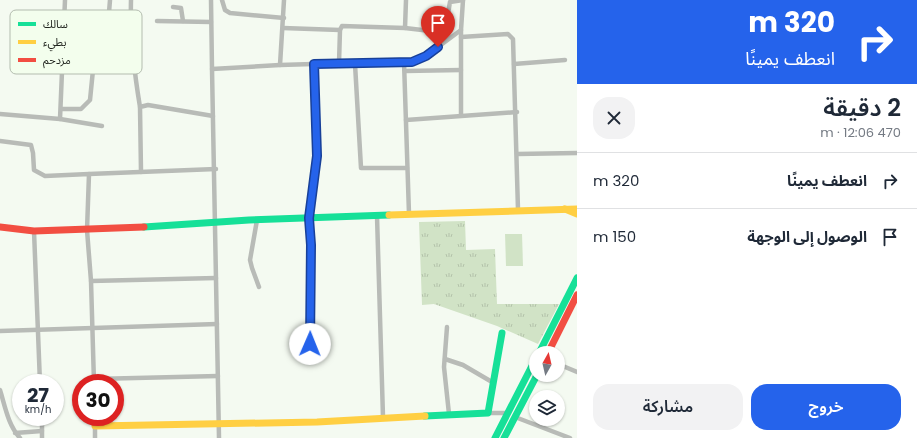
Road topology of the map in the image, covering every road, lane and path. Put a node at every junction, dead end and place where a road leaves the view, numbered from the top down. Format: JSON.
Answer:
{"nodes":[{"id":1,"x":65,"y":0,"type":"edge"},
{"id":2,"x":110,"y":0,"type":"edge"},
{"id":3,"x":131,"y":0,"type":"edge"},
{"id":4,"x":211,"y":0,"type":"edge"},
{"id":5,"x":222,"y":0,"type":"edge"},
{"id":6,"x":284,"y":0,"type":"edge"},
{"id":7,"x":406,"y":0,"type":"edge"},
{"id":8,"x":463,"y":0,"type":"edge"},
{"id":9,"x":173,"y":7,"type":"dead end"},
{"id":10,"x":65,"y":10,"type":"edge"},
{"id":11,"x":109,"y":10,"type":"edge"},
{"id":12,"x":131,"y":10,"type":"edge"},
{"id":13,"x":284,"y":18,"type":"junction"},
{"id":14,"x":157,"y":21,"type":"dead end"},
{"id":15,"x":183,"y":22,"type":"junction"},
{"id":16,"x":211,"y":22,"type":"junction"},
{"id":17,"x":283,"y":28,"type":"junction"},
{"id":18,"x":405,"y":28,"type":"junction"},
{"id":19,"x":340,"y":30,"type":"junction"},
{"id":20,"x":461,"y":30,"type":"junction"},
{"id":21,"x":461,"y":37,"type":"junction"},
{"id":22,"x":565,"y":60,"type":"dead end"},
{"id":23,"x":404,"y":62,"type":"junction"},
{"id":24,"x":339,"y":63,"type":"junction"},
{"id":25,"x":314,"y":64,"type":"junction"},
{"id":26,"x":355,"y":64,"type":"junction"},
{"id":27,"x":514,"y":64,"type":"junction"},
{"id":28,"x":280,"y":65,"type":"junction"},
{"id":29,"x":212,"y":69,"type":"junction"},
{"id":30,"x":460,"y":70,"type":"junction"},
{"id":31,"x":405,"y":71,"type":"junction"},
{"id":32,"x":63,"y":74,"type":"edge"},
{"id":33,"x":93,"y":74,"type":"edge"},
{"id":34,"x":135,"y":74,"type":"edge"},
{"id":35,"x":140,"y":108,"type":"junction"},
{"id":36,"x":62,"y":109,"type":"junction"},
{"id":37,"x":517,"y":112,"type":"junction"},
{"id":38,"x":0,"y":114,"type":"edge"},
{"id":39,"x":461,"y":115,"type":"junction"},
{"id":40,"x":213,"y":116,"type":"junction"},
{"id":41,"x":60,"y":119,"type":"junction"},
{"id":42,"x":406,"y":120,"type":"junction"},
{"id":43,"x":102,"y":126,"type":"dead end"},
{"id":44,"x":0,"y":142,"type":"edge"},
{"id":45,"x":577,"y":153,"type":"edge"},
{"id":46,"x":517,"y":154,"type":"junction"},
{"id":47,"x":216,"y":168,"type":"junction"},
{"id":48,"x":407,"y":168,"type":"junction"},
{"id":49,"x":141,"y":172,"type":"junction"},
{"id":50,"x":89,"y":174,"type":"junction"},
{"id":51,"x":577,"y":208,"type":"edge"},
{"id":52,"x":565,"y":209,"type":"junction"},
{"id":53,"x":518,"y":210,"type":"junction"},
{"id":54,"x":409,"y":214,"type":"junction"},
{"id":55,"x":577,"y":214,"type":"edge"},
{"id":56,"x":377,"y":216,"type":"junction"},
{"id":57,"x":309,"y":218,"type":"junction"},
{"id":58,"x":257,"y":220,"type":"junction"},
{"id":59,"x":214,"y":223,"type":"junction"},
{"id":60,"x":0,"y":227,"type":"edge"},
{"id":61,"x":87,"y":230,"type":"junction"},
{"id":62,"x":34,"y":231,"type":"junction"},
{"id":63,"x":216,"y":278,"type":"junction"},
{"id":64,"x":577,"y":278,"type":"edge"},
{"id":65,"x":91,"y":281,"type":"junction"},
{"id":66,"x":259,"y":287,"type":"dead end"},
{"id":67,"x":577,"y":295,"type":"edge"},
{"id":68,"x":217,"y":324,"type":"junction"},
{"id":69,"x":92,"y":327,"type":"junction"},
{"id":70,"x":447,"y":327,"type":"dead end"},
{"id":71,"x":38,"y":329,"type":"junction"},
{"id":72,"x":0,"y":331,"type":"edge"},
{"id":73,"x":502,"y":334,"type":"dead end"},
{"id":74,"x":310,"y":344,"type":"dead end"},
{"id":75,"x":543,"y":346,"type":"edge"},
{"id":76,"x":552,"y":346,"type":"edge"},
{"id":77,"x":445,"y":359,"type":"junction"},
{"id":78,"x":565,"y":367,"type":"edge"},
{"id":79,"x":529,"y":372,"type":"edge"},
{"id":80,"x":577,"y":372,"type":"edge"},
{"id":81,"x":40,"y":374,"type":"edge"},
{"id":82,"x":94,"y":374,"type":"edge"},
{"id":83,"x":218,"y":376,"type":"junction"},
{"id":84,"x":124,"y":380,"type":"edge"},
{"id":85,"x":492,"y":382,"type":"junction"},
{"id":86,"x":533,"y":382,"type":"edge"},
{"id":87,"x":0,"y":390,"type":"edge"},
{"id":88,"x":488,"y":413,"type":"junction"},
{"id":89,"x":508,"y":413,"type":"junction"},
{"id":90,"x":448,"y":414,"type":"junction"},
{"id":91,"x":383,"y":417,"type":"junction"},
{"id":92,"x":515,"y":417,"type":"junction"},
{"id":93,"x":219,"y":423,"type":"junction"},
{"id":94,"x":124,"y":425,"type":"edge"},
{"id":95,"x":42,"y":426,"type":"edge"},
{"id":96,"x":95,"y":426,"type":"edge"},
{"id":97,"x":42,"y":431,"type":"junction"},
{"id":98,"x":15,"y":433,"type":"junction"},
{"id":99,"x":20,"y":438,"type":"edge"},
{"id":100,"x":42,"y":438,"type":"edge"},
{"id":101,"x":95,"y":438,"type":"edge"},
{"id":102,"x":219,"y":438,"type":"edge"},
{"id":103,"x":495,"y":438,"type":"edge"},
{"id":104,"x":504,"y":438,"type":"edge"},
{"id":105,"x":570,"y":438,"type":"edge"}],
"edges":[{"from":1,"to":10,"type":"street"},
{"from":2,"to":11,"type":"street"},
{"from":3,"to":12,"type":"street"},
{"from":4,"to":16,"type":"street"},
{"from":5,"to":13,"type":"street"},
{"from":6,"to":13,"type":"street"},
{"from":7,"to":18,"type":"street"},
{"from":8,"to":18,"type":"street"},
{"from":8,"to":20,"type":"street"},
{"from":9,"to":15,"type":"street"},
{"from":13,"to":17,"type":"street"},
{"from":14,"to":15,"type":"street"},
{"from":15,"to":16,"type":"street"},
{"from":16,"to":29,"type":"street"},
{"from":17,"to":19,"type":"street"},
{"from":17,"to":28,"type":"street"},
{"from":18,"to":19,"type":"street"},
{"from":19,"to":24,"type":"street"},
{"from":20,"to":21,"type":"street"},
{"from":20,"to":23,"type":"street"},
{"from":21,"to":27,"type":"street"},
{"from":21,"to":30,"type":"street"},
{"from":22,"to":27,"type":"street"},
{"from":23,"to":26,"type":"street"},
{"from":23,"to":31,"type":"street"},
{"from":24,"to":25,"type":"street"},
{"from":24,"to":26,"type":"street"},
{"from":25,"to":28,"type":"street"},
{"from":25,"to":57,"type":"street"},
{"from":26,"to":48,"type":"street"},
{"from":27,"to":37,"type":"street"},
{"from":28,"to":29,"type":"street"},
{"from":29,"to":40,"type":"street"},
{"from":30,"to":31,"type":"street"},
{"from":30,"to":39,"type":"street"},
{"from":31,"to":42,"type":"street"},
{"from":32,"to":36,"type":"street"},
{"from":33,"to":36,"type":"street"},
{"from":34,"to":35,"type":"street"},
{"from":35,"to":40,"type":"street"},
{"from":35,"to":49,"type":"street"},
{"from":36,"to":41,"type":"street"},
{"from":37,"to":39,"type":"street"},
{"from":37,"to":46,"type":"street"},
{"from":38,"to":41,"type":"street"},
{"from":39,"to":42,"type":"street"},
{"from":40,"to":47,"type":"street"},
{"from":41,"to":43,"type":"street"},
{"from":42,"to":48,"type":"street"},
{"from":44,"to":50,"type":"street"},
{"from":45,"to":46,"type":"street"},
{"from":46,"to":53,"type":"street"},
{"from":47,"to":49,"type":"street"},
{"from":47,"to":59,"type":"street"},
{"from":48,"to":54,"type":"street"},
{"from":49,"to":50,"type":"street"},
{"from":50,"to":61,"type":"street"},
{"from":51,"to":52,"type":"street"},
{"from":52,"to":53,"type":"street"},
{"from":52,"to":55,"type":"street"},
{"from":53,"to":54,"type":"street"},
{"from":54,"to":56,"type":"street"},
{"from":56,"to":57,"type":"street"},
{"from":56,"to":91,"type":"street"},
{"from":57,"to":58,"type":"street"},
{"from":57,"to":74,"type":"street"},
{"from":58,"to":59,"type":"street"},
{"from":58,"to":66,"type":"street"},
{"from":59,"to":61,"type":"street"},
{"from":59,"to":63,"type":"street"},
{"from":60,"to":62,"type":"street"},
{"from":61,"to":62,"type":"street"},
{"from":61,"to":65,"type":"street"},
{"from":62,"to":71,"type":"street"},
{"from":63,"to":65,"type":"street"},
{"from":63,"to":68,"type":"street"},
{"from":64,"to":75,"type":"street"},
{"from":65,"to":69,"type":"street"},
{"from":67,"to":76,"type":"street"},
{"from":68,"to":69,"type":"street"},
{"from":68,"to":83,"type":"street"},
{"from":69,"to":71,"type":"street"},
{"from":69,"to":82,"type":"street"},
{"from":70,"to":77,"type":"street"},
{"from":71,"to":72,"type":"street"},
{"from":71,"to":81,"type":"street"},
{"from":73,"to":85,"type":"street"},
{"from":77,"to":85,"type":"street"},
{"from":77,"to":90,"type":"street"},
{"from":78,"to":80,"type":"street"},
{"from":79,"to":89,"type":"street"},
{"from":83,"to":84,"type":"street"},
{"from":83,"to":93,"type":"street"},
{"from":85,"to":88,"type":"street"},
{"from":86,"to":92,"type":"street"},
{"from":87,"to":98,"type":"street"},
{"from":88,"to":89,"type":"street"},
{"from":88,"to":90,"type":"street"},
{"from":89,"to":103,"type":"street"},
{"from":90,"to":91,"type":"street"},
{"from":91,"to":93,"type":"street"},
{"from":92,"to":104,"type":"street"},
{"from":92,"to":105,"type":"street"},
{"from":93,"to":94,"type":"street"},
{"from":93,"to":102,"type":"street"},
{"from":95,"to":97,"type":"street"},
{"from":96,"to":101,"type":"street"},
{"from":97,"to":98,"type":"street"},
{"from":97,"to":100,"type":"street"},
{"from":98,"to":99,"type":"street"}]}
